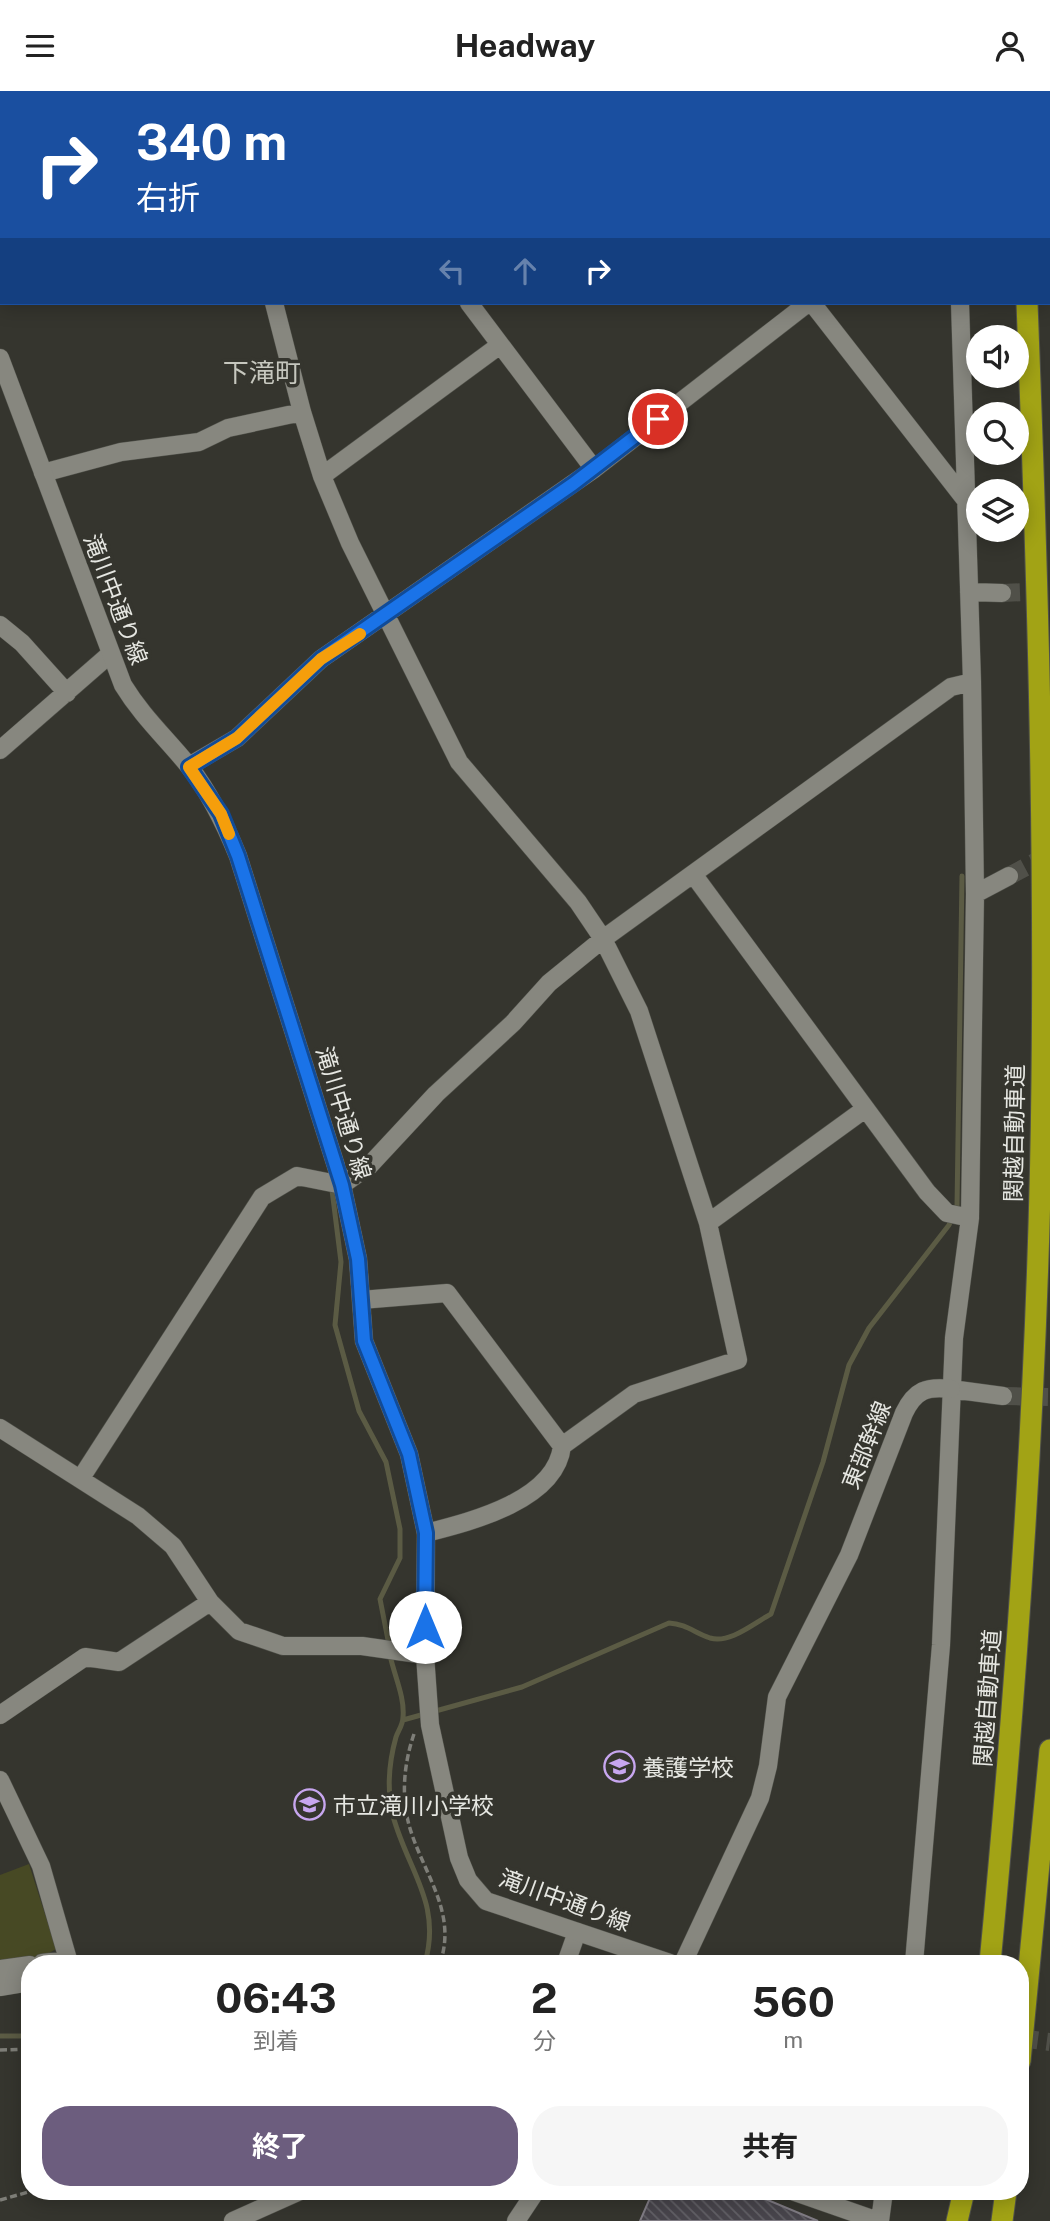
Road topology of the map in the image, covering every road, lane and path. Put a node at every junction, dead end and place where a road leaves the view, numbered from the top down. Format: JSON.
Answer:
{"nodes":[{"id":1,"x":275,"y":305,"type":"edge"},
{"id":2,"x":470,"y":305,"type":"edge"},
{"id":3,"x":807,"y":305,"type":"edge"},
{"id":4,"x":812,"y":305,"type":"edge"},
{"id":5,"x":960,"y":305,"type":"edge"},
{"id":6,"x":1027,"y":305,"type":"edge"},
{"id":7,"x":500,"y":345,"type":"junction"},
{"id":8,"x":0,"y":358,"type":"edge"},
{"id":9,"x":302,"y":412,"type":"junction"},
{"id":10,"x":594,"y":469,"type":"junction"},
{"id":11,"x":43,"y":473,"type":"junction"},
{"id":12,"x":322,"y":476,"type":"junction"},
{"id":13,"x":964,"y":498,"type":"junction"},
{"id":14,"x":969,"y":592,"type":"junction"},
{"id":15,"x":1002,"y":593,"type":"tunnel mouth"},
{"id":16,"x":386,"y":617,"type":"junction"},
{"id":17,"x":0,"y":625,"type":"edge"},
{"id":18,"x":109,"y":655,"type":"junction"},
{"id":19,"x":972,"y":682,"type":"junction"},
{"id":20,"x":67,"y":693,"type":"junction"},
{"id":21,"x":0,"y":750,"type":"edge"},
{"id":22,"x":189,"y":767,"type":"junction"},
{"id":23,"x":693,"y":874,"type":"junction"},
{"id":24,"x":1009,"y":876,"type":"tunnel mouth"},
{"id":25,"x":975,"y":894,"type":"junction"},
{"id":26,"x":603,"y":939,"type":"junction"},
{"id":27,"x":865,"y":1109,"type":"junction"},
{"id":28,"x":342,"y":1185,"type":"junction"},
{"id":29,"x":959,"y":1216,"type":"junction"},
{"id":30,"x":708,"y":1223,"type":"junction"},
{"id":31,"x":361,"y":1300,"type":"junction"},
{"id":32,"x":951,"y":1389,"type":"junction"},
{"id":33,"x":1003,"y":1396,"type":"tunnel mouth"},
{"id":34,"x":0,"y":1428,"type":"edge"},
{"id":35,"x":562,"y":1446,"type":"junction"},
{"id":36,"x":81,"y":1478,"type":"junction"},
{"id":37,"x":426,"y":1533,"type":"junction"},
{"id":38,"x":210,"y":1602,"type":"junction"},
{"id":39,"x":425,"y":1655,"type":"junction"},
{"id":40,"x":0,"y":1715,"type":"edge"},
{"id":41,"x":430,"y":1723,"type":"junction"},
{"id":42,"x":1050,"y":1751,"type":"edge"},
{"id":43,"x":0,"y":1780,"type":"edge"},
{"id":44,"x":577,"y":1932,"type":"junction"},
{"id":45,"x":67,"y":1955,"type":"edge"},
{"id":46,"x":443,"y":1955,"type":"edge"},
{"id":47,"x":569,"y":1955,"type":"edge"},
{"id":48,"x":646,"y":1955,"type":"edge"},
{"id":49,"x":687,"y":1955,"type":"edge"},
{"id":50,"x":915,"y":1955,"type":"edge"},
{"id":51,"x":991,"y":1955,"type":"edge"},
{"id":52,"x":21,"y":1966,"type":"edge"},
{"id":53,"x":1029,"y":1968,"type":"edge"},
{"id":54,"x":0,"y":1969,"type":"edge"},
{"id":55,"x":21,"y":1984,"type":"edge"},
{"id":56,"x":0,"y":1987,"type":"edge"},
{"id":57,"x":21,"y":2049,"type":"edge"},
{"id":58,"x":0,"y":2050,"type":"edge"},
{"id":59,"x":21,"y":2194,"type":"edge"},
{"id":60,"x":0,"y":2200,"type":"edge"},
{"id":61,"x":280,"y":2200,"type":"edge"},
{"id":62,"x":530,"y":2200,"type":"edge"},
{"id":63,"x":818,"y":2200,"type":"edge"},
{"id":64,"x":882,"y":2200,"type":"edge"},
{"id":65,"x":962,"y":2200,"type":"edge"},
{"id":66,"x":1005,"y":2200,"type":"edge"},
{"id":67,"x":233,"y":2221,"type":"edge"},
{"id":68,"x":516,"y":2221,"type":"edge"},
{"id":69,"x":879,"y":2221,"type":"edge"},
{"id":70,"x":959,"y":2221,"type":"edge"},
{"id":71,"x":1002,"y":2221,"type":"edge"}],
"edges":[{"from":1,"to":9,"type":"street"},
{"from":2,"to":7,"type":"street"},
{"from":3,"to":10,"type":"street"},
{"from":4,"to":13,"type":"street"},
{"from":5,"to":13,"type":"street"},
{"from":6,"to":51,"type":"highway","name":"関越自動車道"},
{"from":7,"to":10,"type":"street"},
{"from":7,"to":12,"type":"street"},
{"from":8,"to":11,"type":"street","name":"滝川中通り線"},
{"from":9,"to":11,"type":"street"},
{"from":9,"to":12,"type":"street"},
{"from":10,"to":16,"type":"street"},
{"from":11,"to":18,"type":"street","name":"滝川中通り線"},
{"from":12,"to":16,"type":"street"},
{"from":13,"to":14,"type":"street"},
{"from":14,"to":15,"type":"street"},
{"from":14,"to":19,"type":"street"},
{"from":16,"to":22,"type":"street"},
{"from":16,"to":26,"type":"street"},
{"from":17,"to":20,"type":"street"},
{"from":18,"to":20,"type":"street"},
{"from":18,"to":22,"type":"street","name":"滝川中通り線"},
{"from":19,"to":23,"type":"street"},
{"from":19,"to":25,"type":"street"},
{"from":20,"to":21,"type":"street"},
{"from":22,"to":28,"type":"street","name":"滝川中通り線"},
{"from":23,"to":26,"type":"street"},
{"from":23,"to":27,"type":"street"},
{"from":24,"to":25,"type":"street"},
{"from":25,"to":29,"type":"street"},
{"from":26,"to":28,"type":"street"},
{"from":26,"to":30,"type":"street"},
{"from":27,"to":29,"type":"street"},
{"from":27,"to":30,"type":"street"},
{"from":28,"to":31,"type":"street","name":"滝川中通り線"},
{"from":28,"to":36,"type":"street"},
{"from":29,"to":32,"type":"street"},
{"from":30,"to":35,"type":"street"},
{"from":31,"to":35,"type":"street"},
{"from":31,"to":37,"type":"street","name":"滝川中通り線"},
{"from":32,"to":33,"type":"street"},
{"from":32,"to":49,"type":"street","name":"東部幹線"},
{"from":32,"to":50,"type":"street"},
{"from":34,"to":36,"type":"street"},
{"from":35,"to":37,"type":"street"},
{"from":36,"to":38,"type":"street"},
{"from":37,"to":39,"type":"street","name":"滝川中通り線"},
{"from":38,"to":39,"type":"street"},
{"from":38,"to":40,"type":"street"},
{"from":39,"to":41,"type":"street","name":"滝川中通り線"},
{"from":41,"to":44,"type":"street","name":"滝川中通り線"},
{"from":41,"to":46,"type":"path"},
{"from":42,"to":53,"type":"highway"},
{"from":43,"to":45,"type":"street"},
{"from":44,"to":47,"type":"street"},
{"from":44,"to":48,"type":"street","name":"滝川中通り線"},
{"from":52,"to":54,"type":"street"},
{"from":55,"to":56,"type":"street"},
{"from":57,"to":58,"type":"path"},
{"from":59,"to":60,"type":"path"},
{"from":61,"to":67,"type":"street"},
{"from":62,"to":68,"type":"street"},
{"from":63,"to":69,"type":"street"},
{"from":64,"to":69,"type":"street"},
{"from":65,"to":70,"type":"highway"},
{"from":66,"to":71,"type":"highway"}]}
